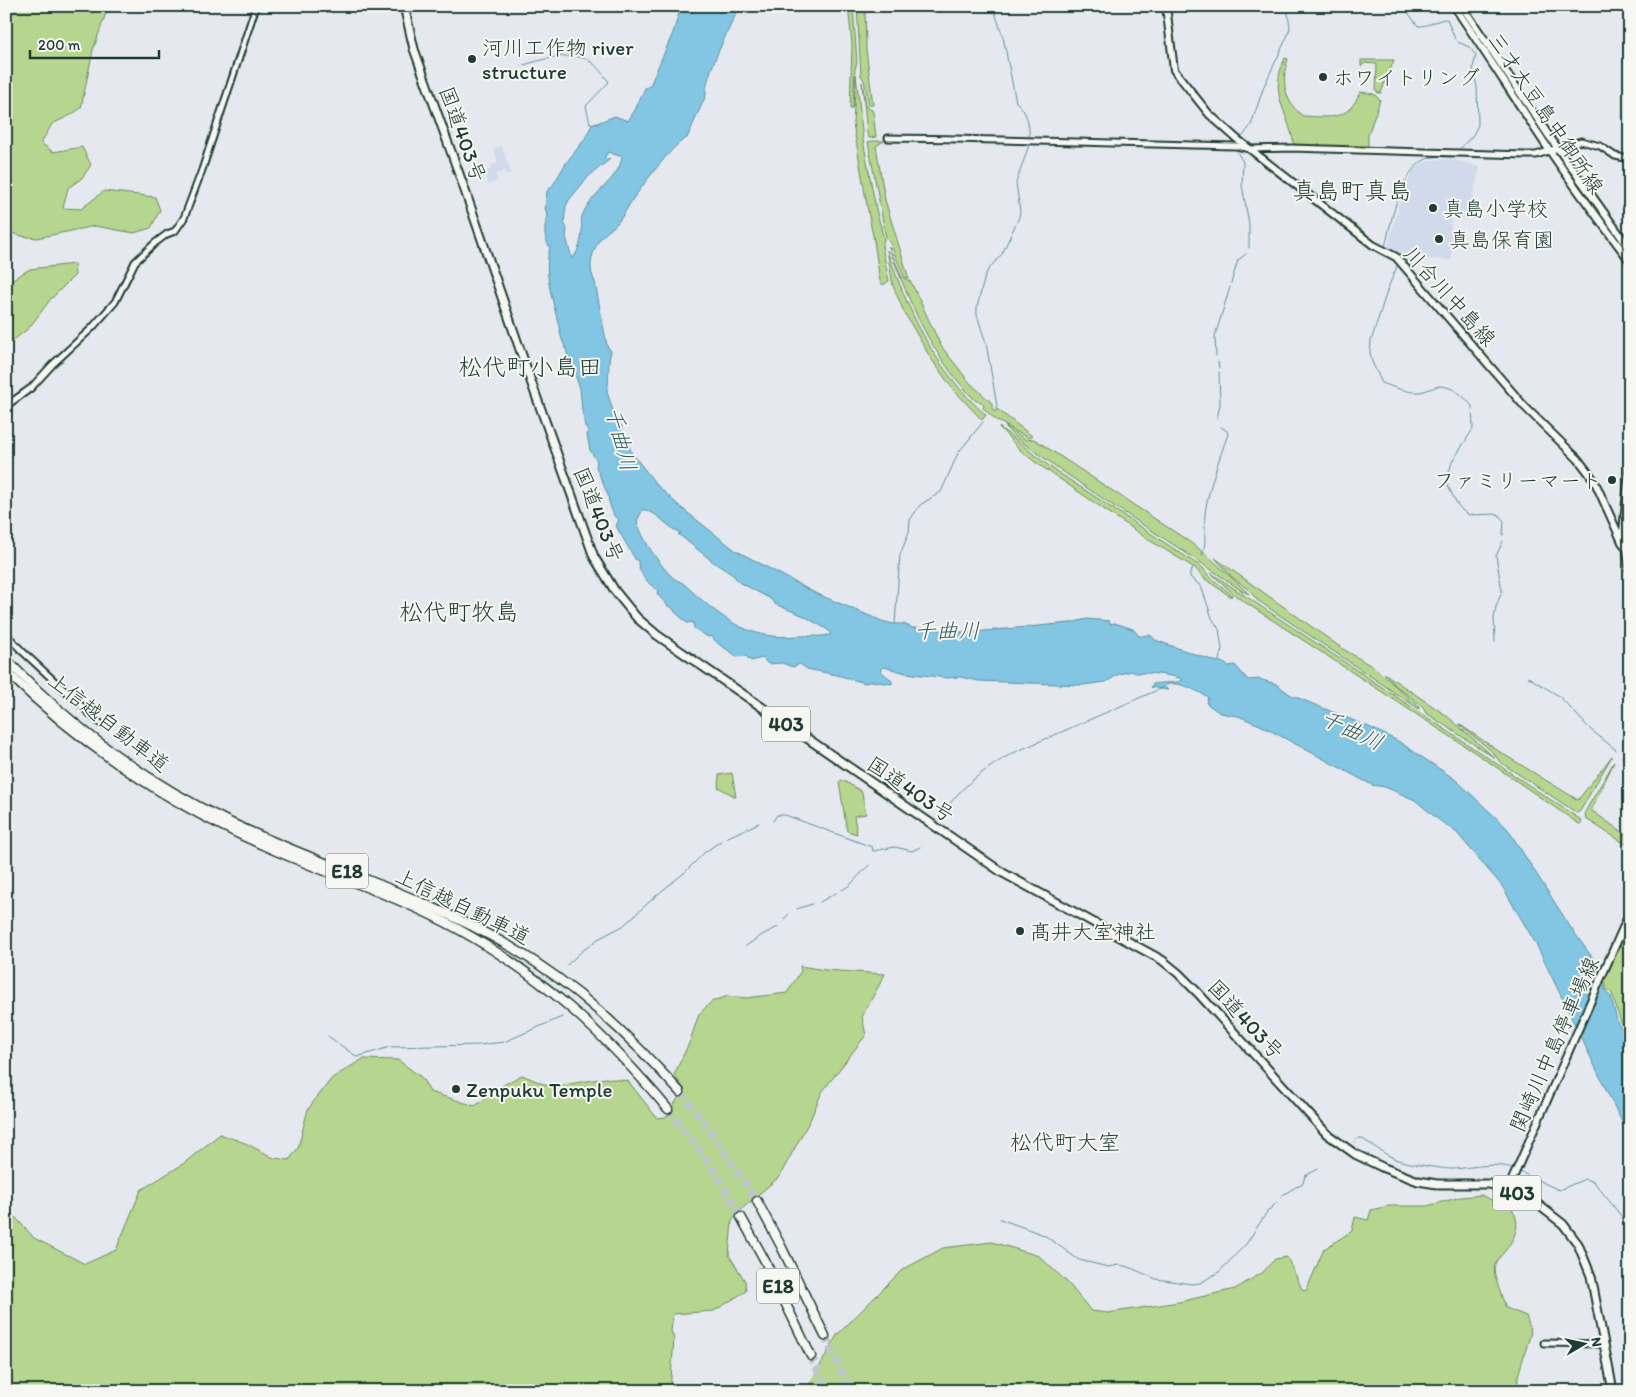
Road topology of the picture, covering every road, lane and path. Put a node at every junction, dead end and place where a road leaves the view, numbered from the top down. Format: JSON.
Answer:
{"nodes":[{"id":1,"x":256,"y":6,"type":"edge"},
{"id":2,"x":404,"y":6,"type":"edge"},
{"id":3,"x":1166,"y":6,"type":"edge"},
{"id":4,"x":1454,"y":6,"type":"edge"},
{"id":5,"x":1462,"y":6,"type":"edge"},
{"id":6,"x":888,"y":138,"type":"dead end"},
{"id":7,"x":1250,"y":149,"type":"junction"},
{"id":8,"x":1554,"y":150,"type":"junction"},
{"id":9,"x":1630,"y":159,"type":"edge"},
{"id":10,"x":1630,"y":249,"type":"edge"},
{"id":11,"x":1630,"y":261,"type":"edge"},
{"id":12,"x":6,"y":406,"type":"edge"},
{"id":13,"x":1630,"y":462,"type":"edge"},
{"id":14,"x":1622,"y":542,"type":"junction"},
{"id":15,"x":1630,"y":572,"type":"edge"},
{"id":16,"x":6,"y":634,"type":"edge"},
{"id":17,"x":6,"y":659,"type":"edge"},
{"id":18,"x":6,"y":671,"type":"edge"},
{"id":19,"x":102,"y":725,"type":"dead end"},
{"id":20,"x":1630,"y":912,"type":"edge"},
{"id":21,"x":680,"y":1092,"type":"tunnel mouth"},
{"id":22,"x":668,"y":1109,"type":"tunnel mouth"},
{"id":23,"x":1509,"y":1186,"type":"junction"},
{"id":24,"x":757,"y":1201,"type":"tunnel mouth"},
{"id":25,"x":741,"y":1217,"type":"tunnel mouth"},
{"id":26,"x":825,"y":1336,"type":"tunnel mouth"},
{"id":27,"x":1544,"y":1343,"type":"dead end"},
{"id":28,"x":1604,"y":1344,"type":"junction"},
{"id":29,"x":811,"y":1356,"type":"tunnel mouth"},
{"id":30,"x":1613,"y":1391,"type":"edge"}],
"edges":[{"from":1,"to":12,"type":"street"},
{"from":2,"to":23,"type":"highway","name":"国道403号","number":"403"},
{"from":3,"to":7,"type":"main road","name":"川合川中島線"},
{"from":4,"to":8,"type":"main road","name":"三才大豆島中御所線"},
{"from":5,"to":8,"type":"main road","name":"三才大豆島中御所線"},
{"from":6,"to":7,"type":"street"},
{"from":7,"to":8,"type":"street"},
{"from":7,"to":14,"type":"main road","name":"川合川中島線"},
{"from":8,"to":9,"type":"street"},
{"from":8,"to":10,"type":"main road","name":"三才大豆島中御所線"},
{"from":8,"to":11,"type":"main road","name":"三才大豆島中御所線"},
{"from":13,"to":14,"type":"main road"},
{"from":14,"to":15,"type":"main road"},
{"from":16,"to":19,"type":"street"},
{"from":17,"to":21,"type":"highway","name":"上信越自動車道","number":"E18"},
{"from":18,"to":22,"type":"highway","name":"上信越自動車道","number":"E18"},
{"from":20,"to":23,"type":"main road","name":"関崎川中島停車場線"},
{"from":23,"to":28,"type":"highway","name":"国道403号","number":"403"},
{"from":24,"to":26,"type":"highway","number":"E18"},
{"from":25,"to":29,"type":"highway","number":"E18"},
{"from":27,"to":28,"type":"street"},
{"from":28,"to":30,"type":"highway","name":"国道403号","number":"403"}]}
